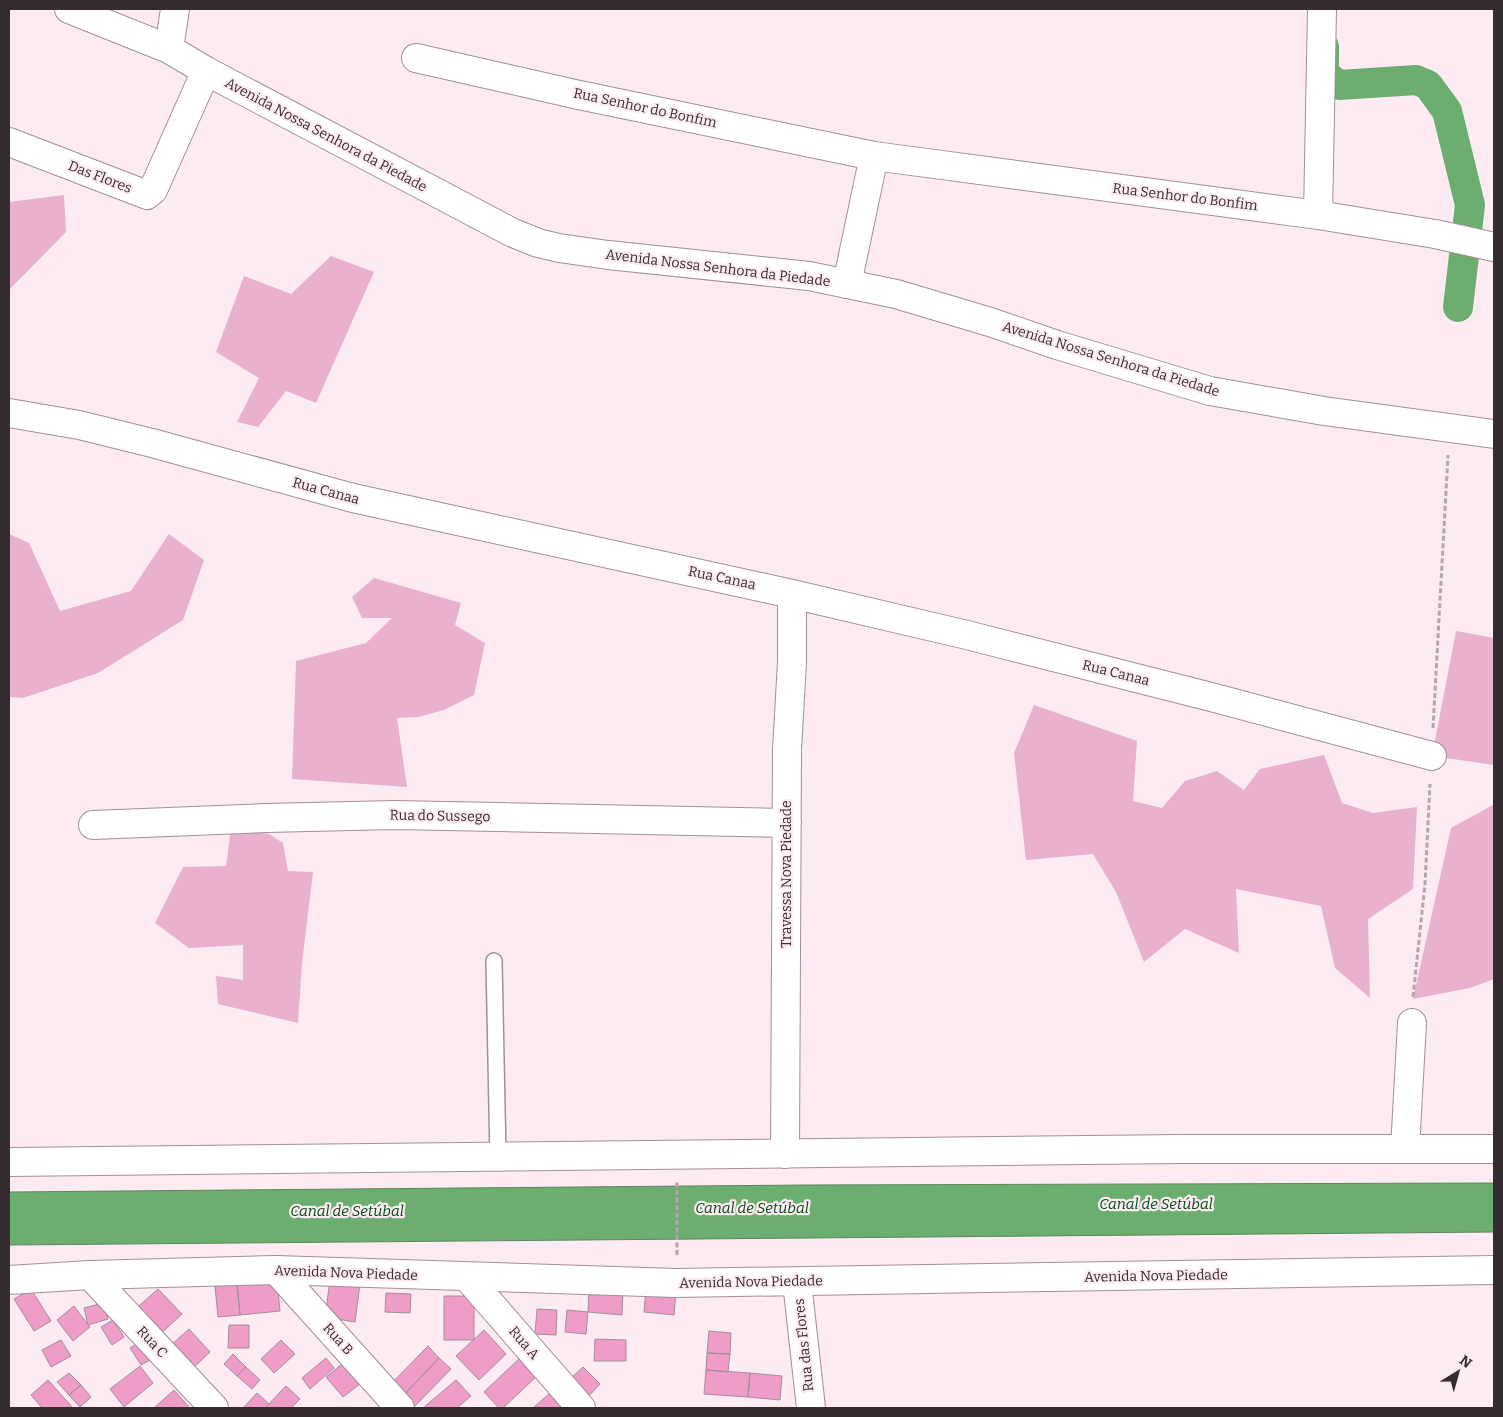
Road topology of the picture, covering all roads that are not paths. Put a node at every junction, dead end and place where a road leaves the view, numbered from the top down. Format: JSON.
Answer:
{"nodes":[{"id":1,"x":69,"y":9,"type":"edge"},
{"id":2,"x":175,"y":9,"type":"edge"},
{"id":3,"x":1322,"y":9,"type":"edge"},
{"id":4,"x":169,"y":49,"type":"junction"},
{"id":5,"x":416,"y":58,"type":"dead end"},
{"id":6,"x":206,"y":71,"type":"junction"},
{"id":7,"x":9,"y":142,"type":"edge"},
{"id":8,"x":874,"y":156,"type":"junction"},
{"id":9,"x":1318,"y":215,"type":"junction"},
{"id":10,"x":1492,"y":246,"type":"edge"},
{"id":11,"x":847,"y":284,"type":"junction"},
{"id":12,"x":9,"y":414,"type":"edge"},
{"id":13,"x":1494,"y":434,"type":"edge"},
{"id":14,"x":792,"y":594,"type":"junction"},
{"id":15,"x":1432,"y":756,"type":"dead end"},
{"id":16,"x":786,"y":823,"type":"junction"},
{"id":17,"x":93,"y":824,"type":"dead end"},
{"id":18,"x":494,"y":961,"type":"dead end"},
{"id":19,"x":1412,"y":1023,"type":"dead end"},
{"id":20,"x":1405,"y":1149,"type":"junction"},
{"id":21,"x":1494,"y":1149,"type":"edge"},
{"id":22,"x":784,"y":1154,"type":"junction"},
{"id":23,"x":498,"y":1157,"type":"junction"},
{"id":24,"x":9,"y":1162,"type":"edge"},
{"id":25,"x":276,"y":1270,"type":"junction"},
{"id":26,"x":1494,"y":1270,"type":"edge"},
{"id":27,"x":90,"y":1275,"type":"junction"},
{"id":28,"x":467,"y":1277,"type":"junction"},
{"id":29,"x":9,"y":1280,"type":"edge"},
{"id":30,"x":797,"y":1282,"type":"junction"},
{"id":31,"x":214,"y":1408,"type":"edge"},
{"id":32,"x":400,"y":1408,"type":"edge"},
{"id":33,"x":582,"y":1408,"type":"edge"},
{"id":34,"x":811,"y":1408,"type":"edge"}],
"edges":[{"from":1,"to":4,"type":"street","name":"Avenida Nossa Senhora da Piedade"},
{"from":2,"to":4,"type":"street"},
{"from":3,"to":9,"type":"street"},
{"from":4,"to":6,"type":"street","name":"Avenida Nossa Senhora da Piedade"},
{"from":5,"to":8,"type":"street","name":"Rua Senhor do Bonfim"},
{"from":6,"to":7,"type":"street","name":"Das Flores"},
{"from":6,"to":11,"type":"street","name":"Avenida Nossa Senhora da Piedade"},
{"from":8,"to":9,"type":"street","name":"Rua Senhor do Bonfim"},
{"from":8,"to":11,"type":"street"},
{"from":9,"to":10,"type":"street","name":"Rua Senhor do Bonfim"},
{"from":11,"to":13,"type":"street","name":"Avenida Nossa Senhora da Piedade"},
{"from":12,"to":14,"type":"street","name":"Rua Canaa"},
{"from":14,"to":15,"type":"street","name":"Rua Canaa"},
{"from":14,"to":16,"type":"street","name":"Travessa Nova Piedade"},
{"from":16,"to":17,"type":"street","name":"Rua do Sussego"},
{"from":16,"to":22,"type":"street","name":"Travessa Nova Piedade"},
{"from":18,"to":23,"type":"lane"},
{"from":19,"to":20,"type":"street"},
{"from":20,"to":21,"type":"street"},
{"from":20,"to":22,"type":"street"},
{"from":22,"to":23,"type":"street"},
{"from":23,"to":24,"type":"street"},
{"from":25,"to":27,"type":"street","name":"Avenida Nova Piedade"},
{"from":25,"to":28,"type":"street","name":"Avenida Nova Piedade"},
{"from":25,"to":32,"type":"street","name":"Rua B"},
{"from":26,"to":30,"type":"street","name":"Avenida Nova Piedade"},
{"from":27,"to":29,"type":"street","name":"Avenida Nova Piedade"},
{"from":27,"to":31,"type":"street","name":"Rua C"},
{"from":28,"to":30,"type":"street","name":"Avenida Nova Piedade"},
{"from":28,"to":33,"type":"street","name":"Rua A"},
{"from":30,"to":34,"type":"street","name":"Rua das Flores"}]}
